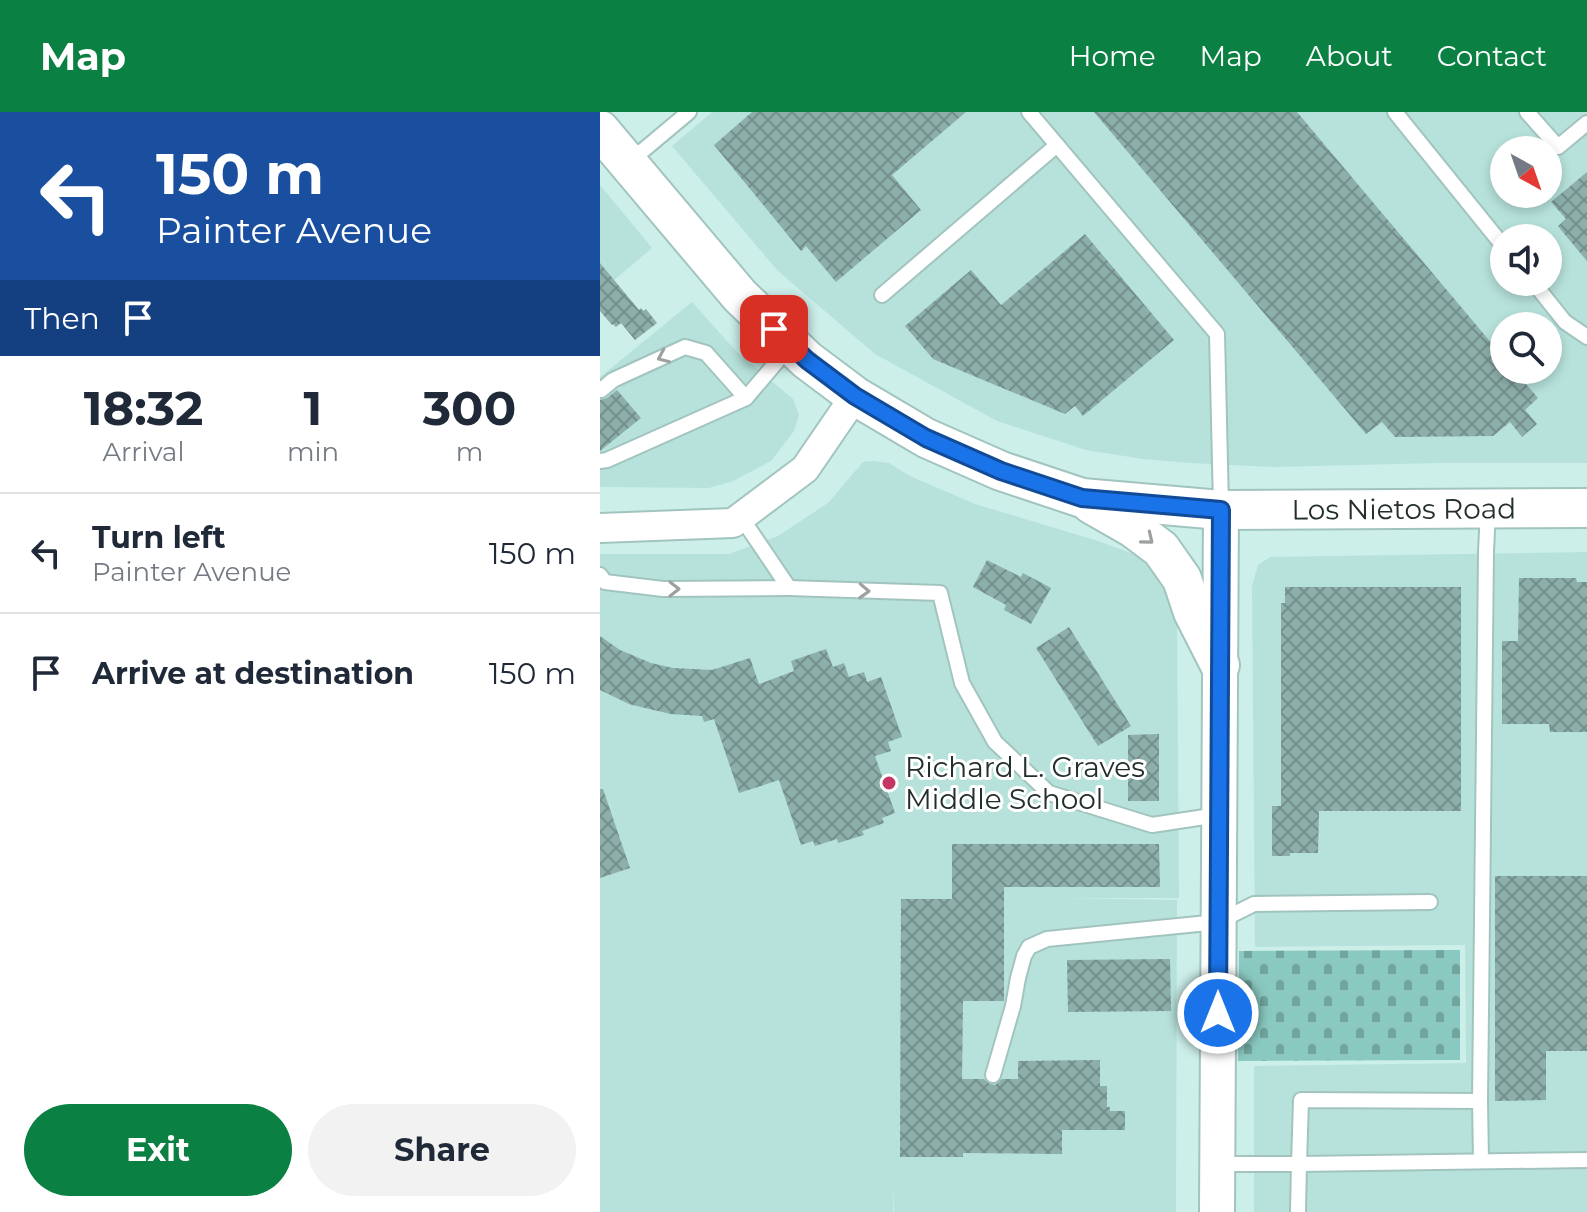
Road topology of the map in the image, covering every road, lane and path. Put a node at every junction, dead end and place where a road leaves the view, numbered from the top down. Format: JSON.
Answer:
{"nodes":[{"id":1,"x":689,"y":112,"type":"edge"},
{"id":2,"x":1029,"y":112,"type":"edge"},
{"id":3,"x":1395,"y":112,"type":"edge"},
{"id":4,"x":1527,"y":112,"type":"edge"},
{"id":5,"x":1587,"y":123,"type":"edge"},
{"id":6,"x":600,"y":130,"type":"edge"},
{"id":7,"x":1057,"y":145,"type":"junction"},
{"id":8,"x":628,"y":163,"type":"junction"},
{"id":9,"x":1490,"y":230,"type":"edge"},
{"id":10,"x":882,"y":295,"type":"dead end"},
{"id":11,"x":1544,"y":296,"type":"edge"},
{"id":12,"x":1587,"y":337,"type":"edge"},
{"id":13,"x":791,"y":345,"type":"junction"},
{"id":14,"x":601,"y":390,"type":"edge"},
{"id":15,"x":855,"y":396,"type":"junction"},
{"id":16,"x":746,"y":398,"type":"junction"},
{"id":17,"x":600,"y":461,"type":"edge"},
{"id":18,"x":1082,"y":498,"type":"junction"},
{"id":19,"x":1587,"y":508,"type":"edge"},
{"id":20,"x":1488,"y":509,"type":"junction"},
{"id":21,"x":1221,"y":510,"type":"junction"},
{"id":22,"x":741,"y":517,"type":"junction"},
{"id":23,"x":600,"y":528,"type":"edge"},
{"id":24,"x":600,"y":575,"type":"edge"},
{"id":25,"x":789,"y":588,"type":"junction"},
{"id":26,"x":1220,"y":665,"type":"junction"},
{"id":27,"x":1219,"y":815,"type":"junction"},
{"id":28,"x":1430,"y":902,"type":"dead end"},
{"id":29,"x":1218,"y":922,"type":"junction"},
{"id":30,"x":993,"y":1075,"type":"dead end"},
{"id":31,"x":1480,"y":1101,"type":"junction"},
{"id":32,"x":1587,"y":1160,"type":"edge"},
{"id":33,"x":1481,"y":1161,"type":"junction"},
{"id":34,"x":1217,"y":1164,"type":"junction"},
{"id":35,"x":1299,"y":1164,"type":"junction"},
{"id":36,"x":1217,"y":1212,"type":"edge"},
{"id":37,"x":1298,"y":1212,"type":"edge"}],
"edges":[{"from":1,"to":8,"type":"lane"},
{"from":2,"to":7,"type":"lane"},
{"from":3,"to":9,"type":"lane"},
{"from":4,"to":5,"type":"lane"},
{"from":6,"to":8,"type":"main road"},
{"from":7,"to":10,"type":"lane"},
{"from":7,"to":21,"type":"lane"},
{"from":8,"to":13,"type":"main road"},
{"from":11,"to":12,"type":"lane"},
{"from":13,"to":15,"type":"main road"},
{"from":13,"to":16,"type":"lane"},
{"from":16,"to":14,"type":"lane","one_way":true},
{"from":15,"to":18,"type":"main road"},
{"from":15,"to":22,"type":"street"},
{"from":16,"to":17,"type":"lane"},
{"from":18,"to":21,"type":"main road","name":"Los Nietos Road"},
{"from":18,"to":26,"type":"main road","one_way":true},
{"from":19,"to":20,"type":"main road","name":"Los Nietos Road"},
{"from":20,"to":21,"type":"main road","name":"Los Nietos Road"},
{"from":20,"to":31,"type":"lane"},
{"from":21,"to":26,"type":"street"},
{"from":22,"to":23,"type":"street"},
{"from":22,"to":25,"type":"lane"},
{"from":24,"to":25,"type":"lane","one_way":true},
{"from":25,"to":27,"type":"lane","one_way":true},
{"from":26,"to":27,"type":"street"},
{"from":27,"to":29,"type":"street"},
{"from":28,"to":29,"type":"lane"},
{"from":29,"to":30,"type":"lane"},
{"from":29,"to":34,"type":"street"},
{"from":31,"to":33,"type":"lane"},
{"from":31,"to":35,"type":"lane"},
{"from":32,"to":33,"type":"lane"},
{"from":33,"to":35,"type":"lane"},
{"from":34,"to":35,"type":"lane"},
{"from":34,"to":36,"type":"street"},
{"from":35,"to":37,"type":"lane"}]}
